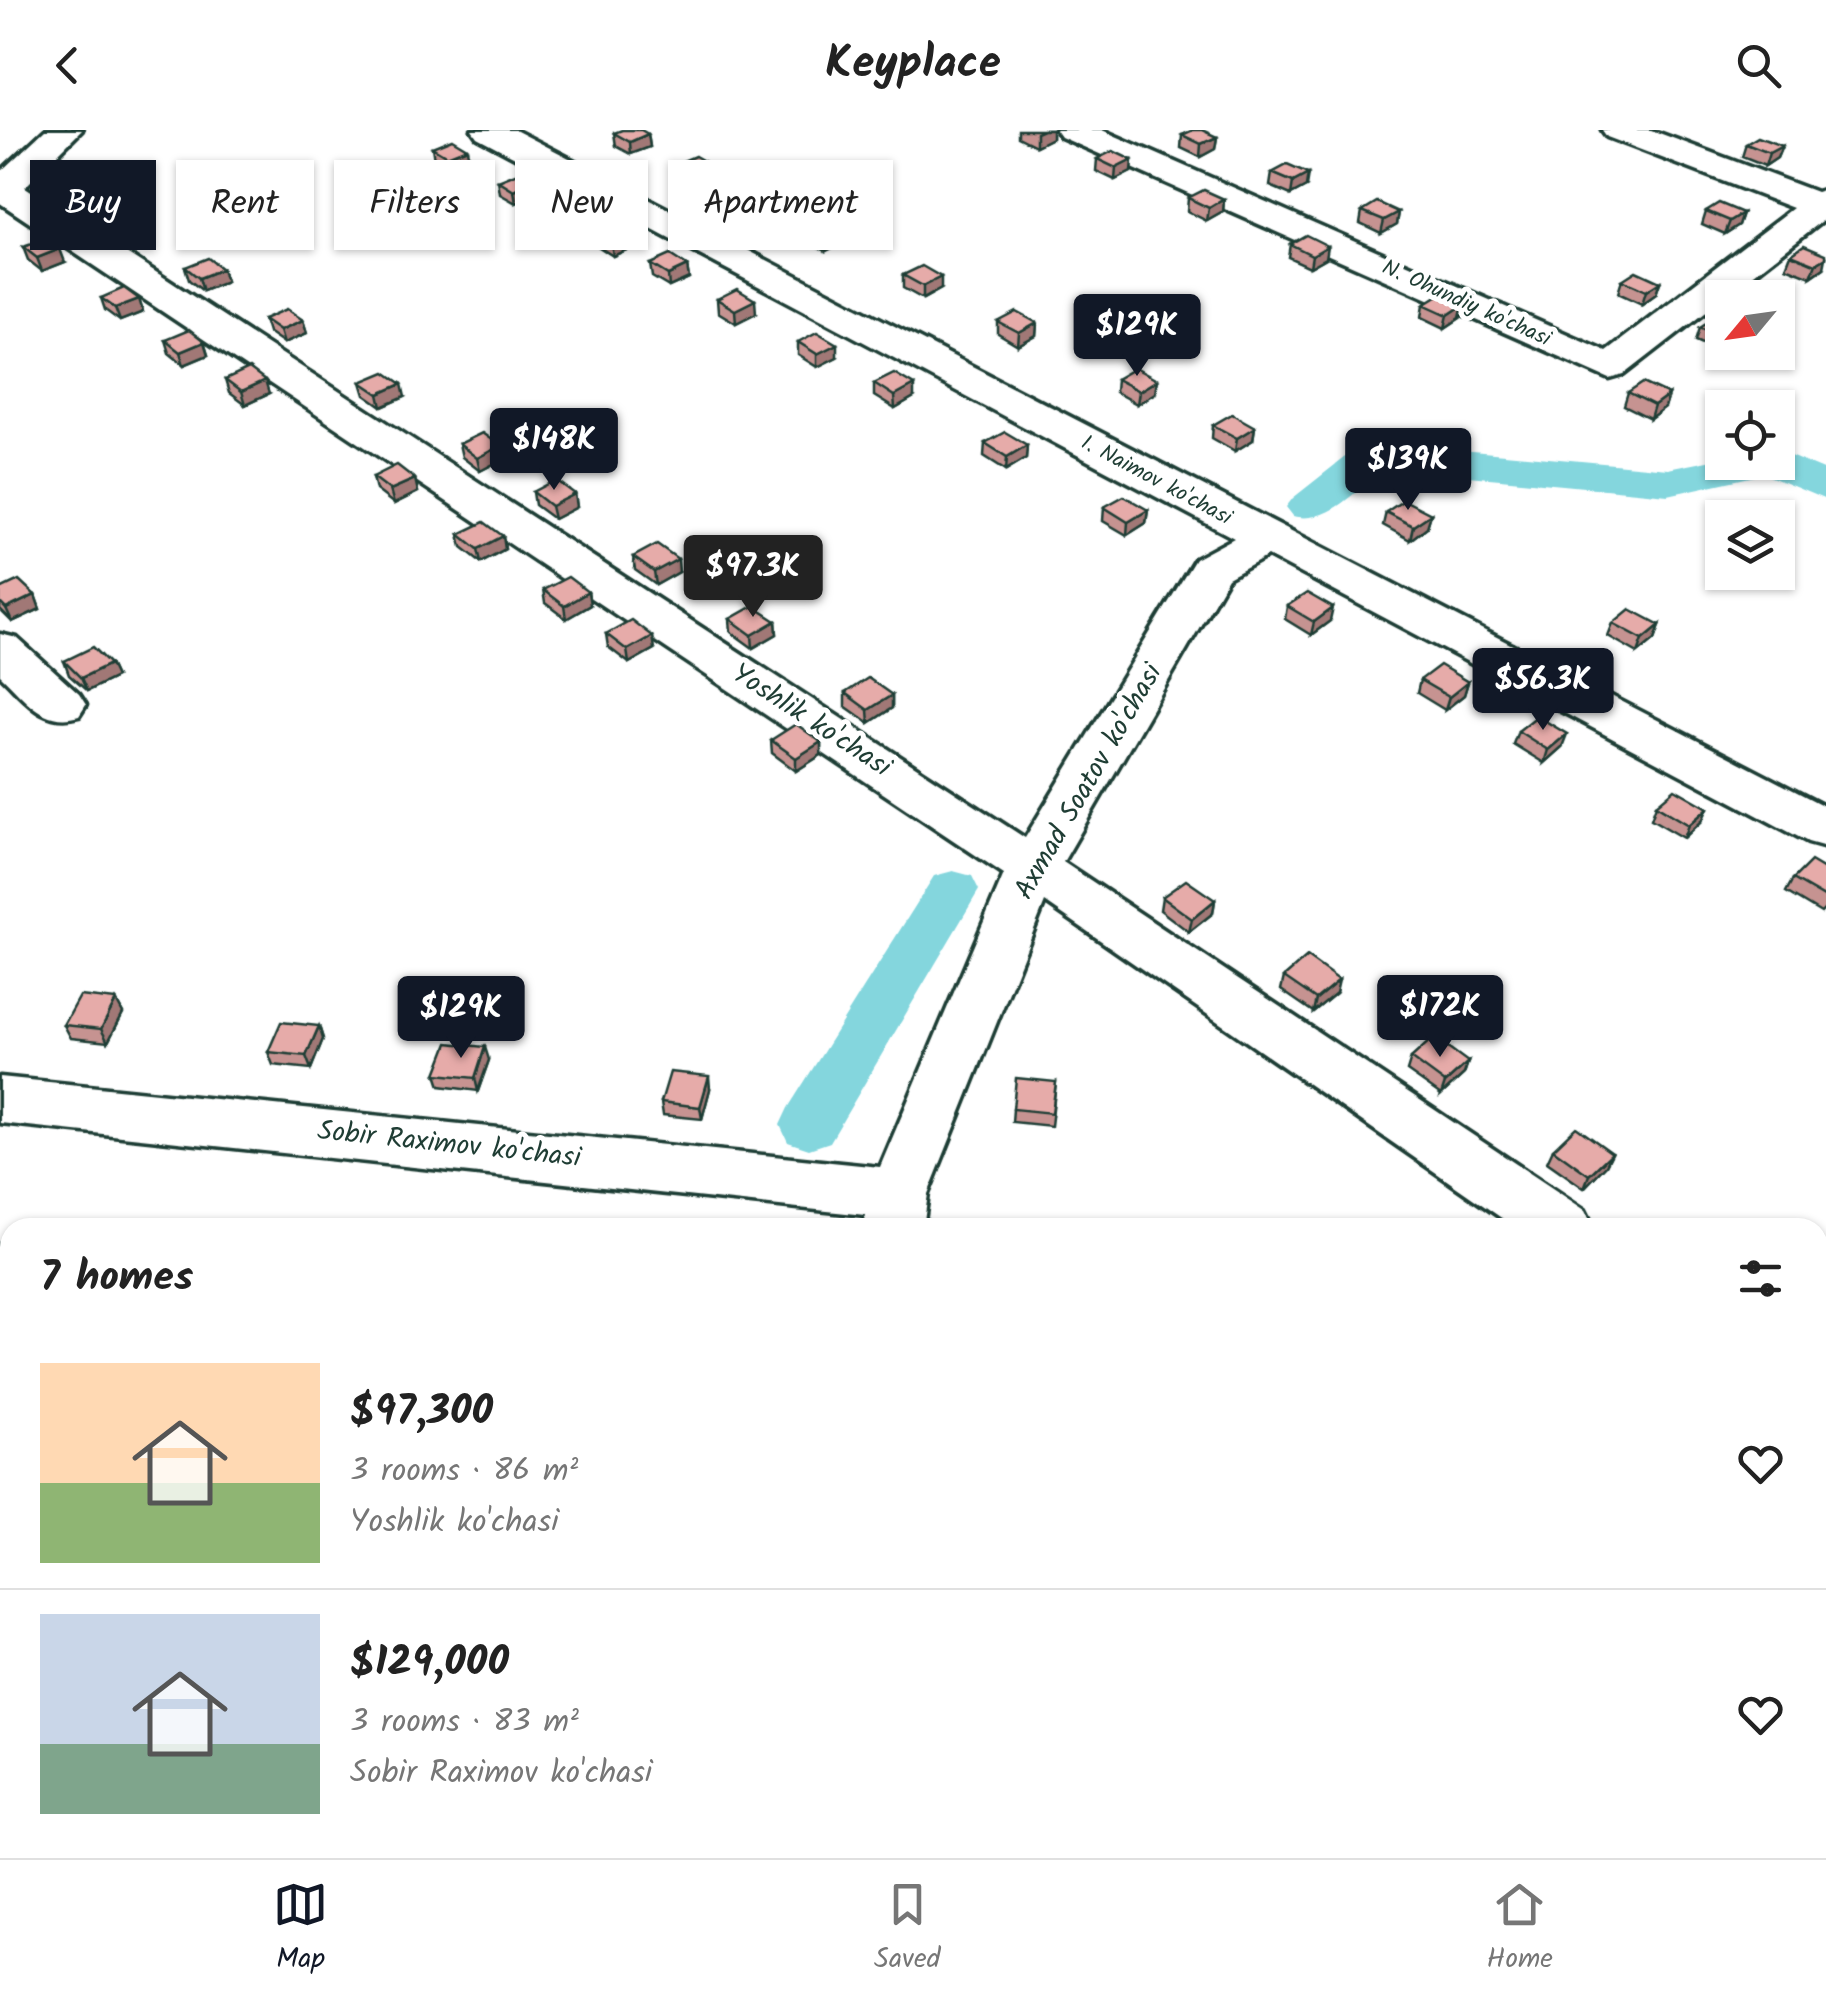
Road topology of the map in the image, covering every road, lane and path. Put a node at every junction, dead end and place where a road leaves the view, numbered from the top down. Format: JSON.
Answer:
{"nodes":[{"id":1,"x":65,"y":130,"type":"edge"},
{"id":2,"x":488,"y":130,"type":"edge"},
{"id":3,"x":1073,"y":130,"type":"edge"},
{"id":4,"x":1619,"y":130,"type":"edge"},
{"id":5,"x":1,"y":190,"type":"edge"},
{"id":6,"x":1823,"y":203,"type":"edge"},
{"id":7,"x":1266,"y":538,"type":"junction"},
{"id":8,"x":0,"y":649,"type":"edge"},
{"id":9,"x":62,"y":704,"type":"dead end"},
{"id":10,"x":1826,"y":829,"type":"edge"},
{"id":11,"x":1033,"y":868,"type":"junction"},
{"id":12,"x":4,"y":1108,"type":"edge"},
{"id":13,"x":896,"y":1211,"type":"edge"},
{"id":14,"x":1549,"y":1218,"type":"edge"}],
"edges":[{"from":1,"to":5,"type":"street"},
{"from":2,"to":7,"type":"street","name":"I. Naimov ko'chasi"},
{"from":3,"to":6,"type":"street","name":"N. Ohundiy ko'chasi"},
{"from":4,"to":6,"type":"street"},
{"from":5,"to":11,"type":"street","name":"Yoshlik ko'chasi"},
{"from":7,"to":10,"type":"street","name":"I. Naimov ko'chasi"},
{"from":7,"to":11,"type":"street","name":"Axmad Soatov ko'chasi"},
{"from":8,"to":9,"type":"street"},
{"from":11,"to":13,"type":"street","name":"Axmad Soatov ko'chasi"},
{"from":11,"to":14,"type":"street","name":"Yoshlik ko'chasi"},
{"from":12,"to":13,"type":"street","name":"Sobir Raximov ko'chasi"}]}
